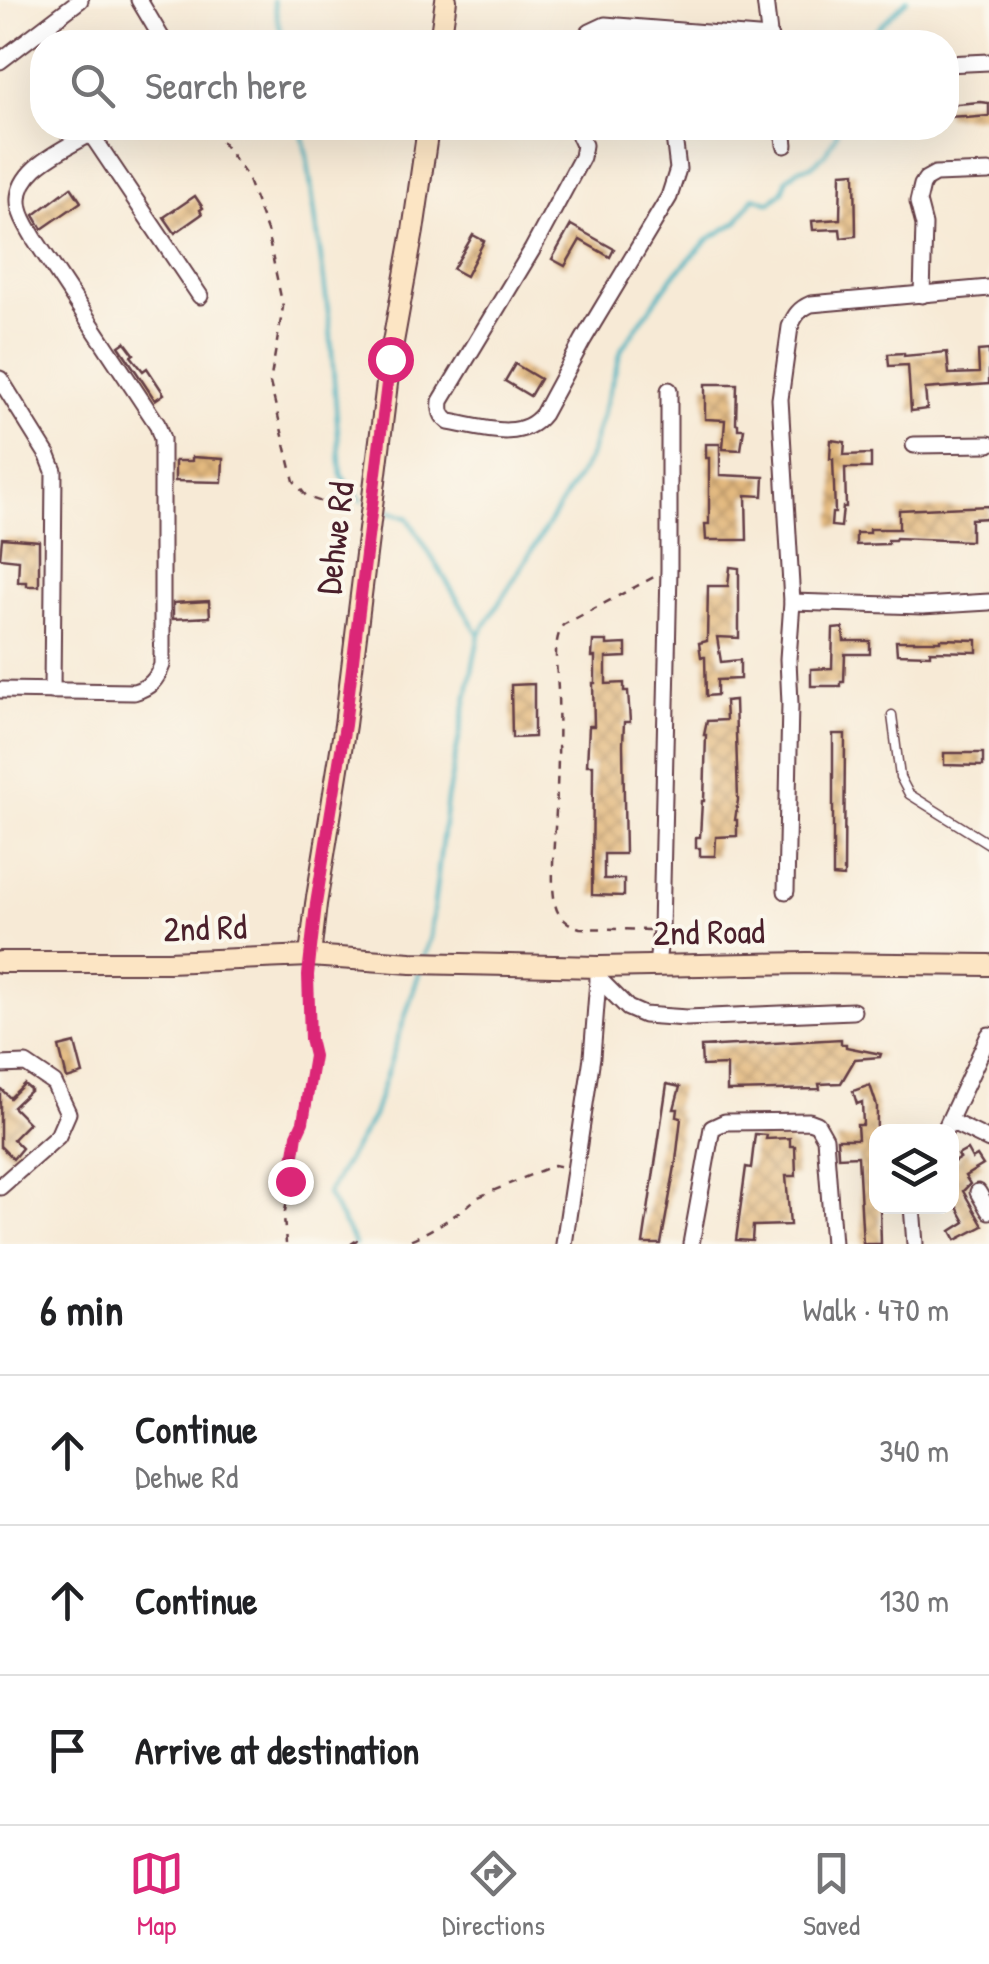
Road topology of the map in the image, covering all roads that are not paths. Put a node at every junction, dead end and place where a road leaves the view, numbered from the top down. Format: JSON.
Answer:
{"nodes":[{"id":1,"x":80,"y":0,"type":"edge"},
{"id":2,"x":139,"y":0,"type":"edge"},
{"id":3,"x":446,"y":0,"type":"edge"},
{"id":4,"x":765,"y":0,"type":"edge"},
{"id":5,"x":40,"y":30,"type":"edge"},
{"id":6,"x":157,"y":30,"type":"edge"},
{"id":7,"x":442,"y":30,"type":"edge"},
{"id":8,"x":594,"y":30,"type":"edge"},
{"id":9,"x":630,"y":30,"type":"edge"},
{"id":10,"x":769,"y":30,"type":"edge"},
{"id":11,"x":30,"y":38,"type":"edge"},
{"id":12,"x":0,"y":60,"type":"edge"},
{"id":13,"x":989,"y":62,"type":"edge"},
{"id":14,"x":959,"y":63,"type":"edge"},
{"id":15,"x":79,"y":140,"type":"edge"},
{"id":16,"x":101,"y":140,"type":"edge"},
{"id":17,"x":426,"y":140,"type":"edge"},
{"id":18,"x":582,"y":140,"type":"edge"},
{"id":19,"x":674,"y":140,"type":"edge"},
{"id":20,"x":784,"y":140,"type":"edge"},
{"id":21,"x":785,"y":145,"type":"dead end"},
{"id":22,"x":989,"y":172,"type":"edge"},
{"id":23,"x":989,"y":288,"type":"edge"},
{"id":24,"x":200,"y":296,"type":"dead end"},
{"id":25,"x":922,"y":296,"type":"junction"},
{"id":26,"x":0,"y":379,"type":"edge"},
{"id":27,"x":669,"y":390,"type":"dead end"},
{"id":28,"x":989,"y":444,"type":"edge"},
{"id":29,"x":914,"y":445,"type":"dead end"},
{"id":30,"x":792,"y":602,"type":"junction"},
{"id":31,"x":989,"y":602,"type":"edge"},
{"id":32,"x":0,"y":690,"type":"edge"},
{"id":33,"x":52,"y":691,"type":"junction"},
{"id":34,"x":892,"y":715,"type":"dead end"},
{"id":35,"x":989,"y":844,"type":"edge"},
{"id":36,"x":786,"y":890,"type":"dead end"},
{"id":37,"x":310,"y":956,"type":"junction"},
{"id":38,"x":0,"y":962,"type":"edge"},
{"id":39,"x":421,"y":964,"type":"joint"},
{"id":40,"x":989,"y":965,"type":"edge"},
{"id":41,"x":657,"y":966,"type":"junction"},
{"id":42,"x":598,"y":972,"type":"junction"},
{"id":43,"x":853,"y":1011,"type":"dead end"},
{"id":44,"x":989,"y":1035,"type":"edge"},
{"id":45,"x":0,"y":1065,"type":"edge"},
{"id":46,"x":948,"y":1124,"type":"edge"},
{"id":47,"x":959,"y":1130,"type":"edge"},
{"id":48,"x":989,"y":1140,"type":"edge"},
{"id":49,"x":0,"y":1187,"type":"edge"},
{"id":50,"x":978,"y":1192,"type":"dead end"},
{"id":51,"x":989,"y":1211,"type":"edge"},
{"id":52,"x":913,"y":1214,"type":"edge"},
{"id":53,"x":564,"y":1244,"type":"edge"},
{"id":54,"x":691,"y":1244,"type":"edge"},
{"id":55,"x":833,"y":1244,"type":"edge"},
{"id":56,"x":915,"y":1244,"type":"edge"}],
"edges":[{"from":1,"to":5,"type":"street"},
{"from":2,"to":6,"type":"street"},
{"from":3,"to":7,"type":"street"},
{"from":4,"to":10,"type":"street"},
{"from":8,"to":9,"type":"street"},
{"from":11,"to":12,"type":"street"},
{"from":13,"to":14,"type":"street"},
{"from":15,"to":33,"type":"street"},
{"from":16,"to":24,"type":"street"},
{"from":17,"to":37,"type":"street","name":"Dehwe Rd"},
{"from":18,"to":19,"type":"street"},
{"from":20,"to":21,"type":"street"},
{"from":22,"to":25,"type":"street"},
{"from":23,"to":25,"type":"street"},
{"from":25,"to":30,"type":"street"},
{"from":26,"to":33,"type":"street"},
{"from":27,"to":41,"type":"street"},
{"from":28,"to":29,"type":"street"},
{"from":30,"to":31,"type":"street"},
{"from":30,"to":36,"type":"street"},
{"from":32,"to":33,"type":"street"},
{"from":34,"to":35,"type":"lane"},
{"from":37,"to":38,"type":"street","name":"2nd Rd"},
{"from":37,"to":39,"type":"street","name":"2nd Rd"},
{"from":39,"to":42,"type":"street","name":"2nd Road"},
{"from":40,"to":41,"type":"street","name":"2nd Road"},
{"from":41,"to":42,"type":"street","name":"2nd Road"},
{"from":42,"to":43,"type":"street"},
{"from":42,"to":53,"type":"street"},
{"from":44,"to":46,"type":"street"},
{"from":45,"to":49,"type":"street"},
{"from":47,"to":48,"type":"street"},
{"from":50,"to":51,"type":"street"},
{"from":52,"to":56,"type":"street"},
{"from":54,"to":55,"type":"street"}]}
